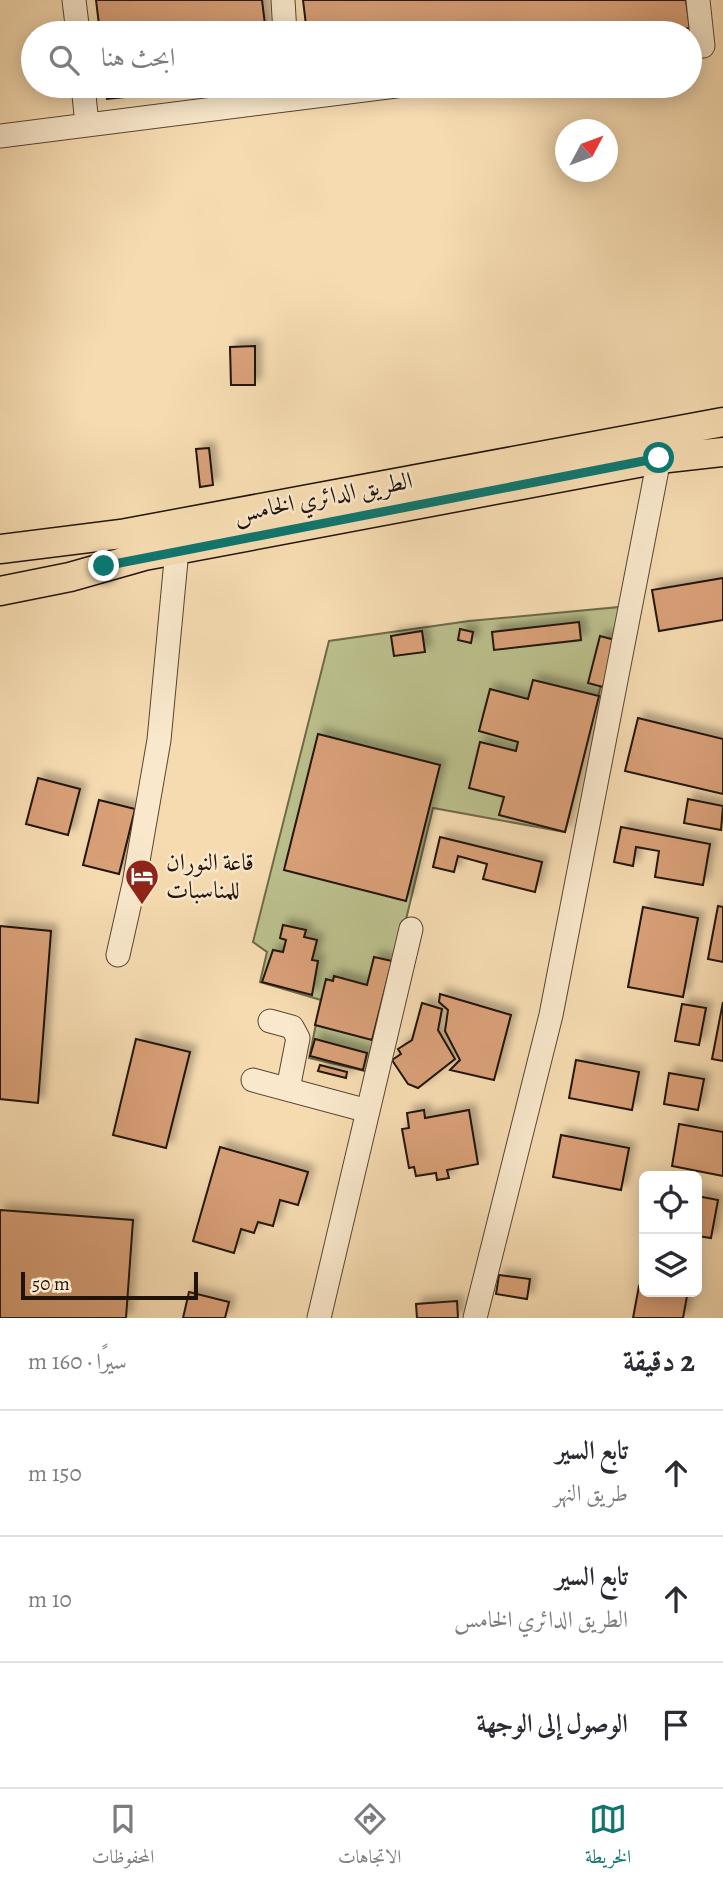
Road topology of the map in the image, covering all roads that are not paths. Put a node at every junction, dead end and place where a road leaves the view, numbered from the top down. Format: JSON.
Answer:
{"nodes":[{"id":1,"x":74,"y":0,"type":"edge"},
{"id":2,"x":283,"y":0,"type":"edge"},
{"id":3,"x":698,"y":0,"type":"edge"},
{"id":4,"x":77,"y":21,"type":"edge"},
{"id":5,"x":284,"y":21,"type":"edge"},
{"id":6,"x":701,"y":21,"type":"edge"},
{"id":7,"x":702,"y":25,"type":"edge"},
{"id":8,"x":705,"y":44,"type":"edge"},
{"id":9,"x":84,"y":98,"type":"edge"},
{"id":10,"x":257,"y":98,"type":"edge"},
{"id":11,"x":87,"y":124,"type":"junction"},
{"id":12,"x":0,"y":136,"type":"edge"},
{"id":13,"x":723,"y":422,"type":"edge"},
{"id":14,"x":652,"y":448,"type":"junction"},
{"id":15,"x":723,"y":452,"type":"edge"},
{"id":16,"x":0,"y":549,"type":"edge"},
{"id":17,"x":177,"y":550,"type":"junction"},
{"id":18,"x":0,"y":591,"type":"edge"},
{"id":19,"x":411,"y":929,"type":"dead end"},
{"id":20,"x":118,"y":955,"type":"dead end"},
{"id":21,"x":270,"y":1021,"type":"dead end"},
{"id":22,"x":253,"y":1080,"type":"dead end"},
{"id":23,"x":288,"y":1089,"type":"junction"},
{"id":24,"x":368,"y":1111,"type":"junction"},
{"id":25,"x":319,"y":1318,"type":"edge"},
{"id":26,"x":475,"y":1318,"type":"edge"}],
"edges":[{"from":1,"to":4,"type":"street"},
{"from":2,"to":5,"type":"street"},
{"from":3,"to":6,"type":"street"},
{"from":7,"to":8,"type":"street"},
{"from":9,"to":11,"type":"street"},
{"from":10,"to":11,"type":"street"},
{"from":11,"to":12,"type":"street"},
{"from":13,"to":14,"type":"main road"},
{"from":14,"to":15,"type":"main road"},
{"from":14,"to":16,"type":"main road","name":"الطريق الدائري الخامس"},
{"from":14,"to":17,"type":"main road"},
{"from":14,"to":26,"type":"street"},
{"from":17,"to":18,"type":"main road"},
{"from":17,"to":20,"type":"street"},
{"from":19,"to":24,"type":"street"},
{"from":21,"to":23,"type":"street"},
{"from":22,"to":23,"type":"street"},
{"from":23,"to":24,"type":"street"},
{"from":24,"to":25,"type":"street"}]}
